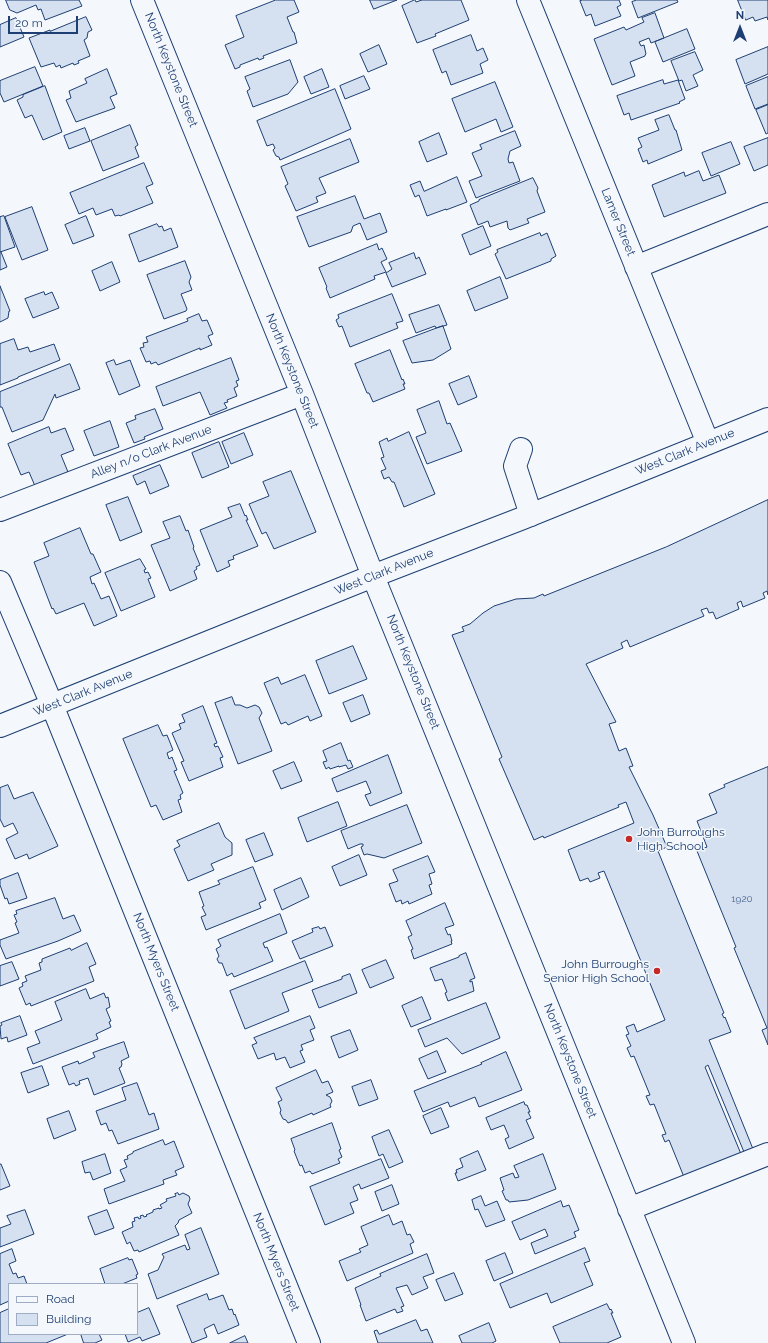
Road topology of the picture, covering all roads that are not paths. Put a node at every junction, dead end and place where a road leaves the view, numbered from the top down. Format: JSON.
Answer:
{"nodes":[{"id":1,"x":142,"y":0,"type":"edge"},
{"id":2,"x":528,"y":0,"type":"edge"},
{"id":3,"x":768,"y":214,"type":"edge"},
{"id":4,"x":636,"y":267,"type":"junction"},
{"id":5,"x":302,"y":394,"type":"junction"},
{"id":6,"x":768,"y":419,"type":"edge"},
{"id":7,"x":708,"y":443,"type":"junction"},
{"id":8,"x":521,"y":449,"type":"dead end"},
{"id":9,"x":0,"y":510,"type":"edge"},
{"id":10,"x":531,"y":515,"type":"junction"},
{"id":11,"x":373,"y":576,"type":"junction"},
{"id":12,"x":0,"y":582,"type":"edge"},
{"id":13,"x":52,"y":705,"type":"junction"},
{"id":14,"x":0,"y":726,"type":"edge"},
{"id":15,"x":768,"y":1154,"type":"edge"},
{"id":16,"x":630,"y":1209,"type":"junction"},
{"id":17,"x":309,"y":1343,"type":"edge"},
{"id":18,"x":684,"y":1343,"type":"edge"}],
"edges":[{"from":1,"to":5,"type":"street","name":"North Keystone Street"},
{"from":2,"to":4,"type":"street","name":"Lamer Street"},
{"from":3,"to":4,"type":"street"},
{"from":4,"to":7,"type":"street","name":"Lamer Street"},
{"from":5,"to":9,"type":"street","name":"Alley n/o Clark Avenue"},
{"from":5,"to":11,"type":"street","name":"North Keystone Street"},
{"from":6,"to":7,"type":"street","name":"West Clark Avenue"},
{"from":7,"to":10,"type":"street","name":"West Clark Avenue"},
{"from":8,"to":10,"type":"street"},
{"from":10,"to":11,"type":"street","name":"West Clark Avenue"},
{"from":11,"to":13,"type":"street","name":"West Clark Avenue"},
{"from":11,"to":16,"type":"street","name":"North Keystone Street"},
{"from":12,"to":13,"type":"street","name":"North Myers Street"},
{"from":13,"to":14,"type":"street","name":"West Clark Avenue"},
{"from":13,"to":17,"type":"street","name":"North Myers Street"},
{"from":15,"to":16,"type":"street"},
{"from":16,"to":18,"type":"street","name":"North Keystone Street"}]}
